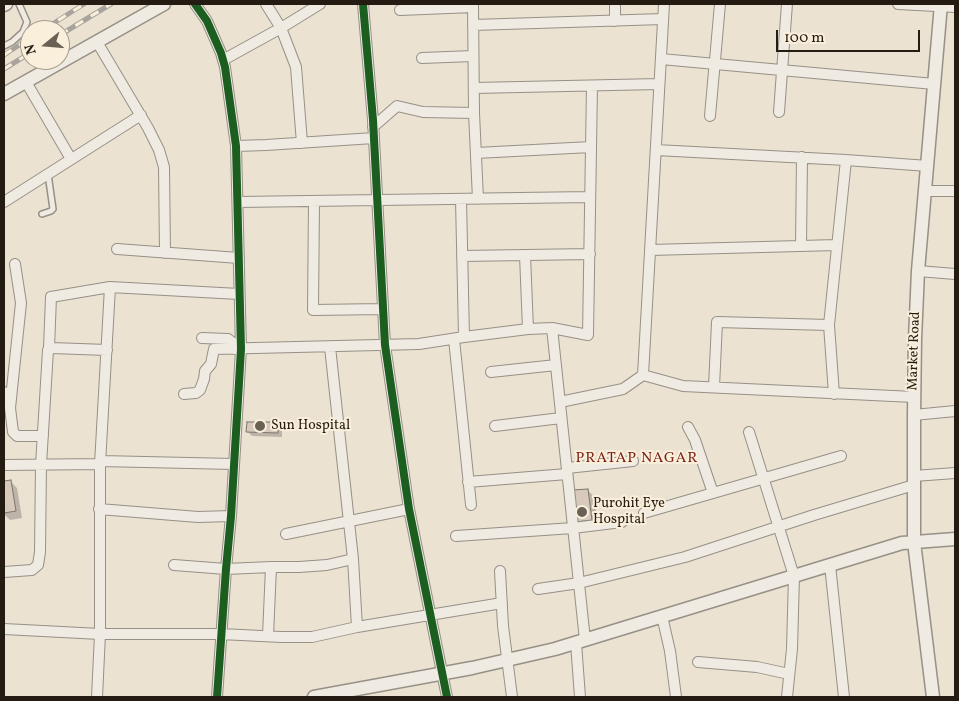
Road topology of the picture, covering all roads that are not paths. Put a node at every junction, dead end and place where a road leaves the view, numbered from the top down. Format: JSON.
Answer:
{"nodes":[{"id":1,"x":19,"y":4,"type":"edge"},
{"id":2,"x":164,"y":4,"type":"edge"},
{"id":3,"x":195,"y":4,"type":"edge"},
{"id":4,"x":266,"y":4,"type":"edge"},
{"id":5,"x":320,"y":4,"type":"edge"},
{"id":6,"x":363,"y":4,"type":"edge"},
{"id":7,"x":615,"y":4,"type":"edge"},
{"id":8,"x":664,"y":4,"type":"edge"},
{"id":9,"x":720,"y":4,"type":"edge"},
{"id":10,"x":787,"y":4,"type":"edge"},
{"id":11,"x":898,"y":4,"type":"edge"},
{"id":12,"x":473,"y":5,"type":"edge"},
{"id":13,"x":941,"y":5,"type":"edge"},
{"id":14,"x":955,"y":7,"type":"edge"},
{"id":15,"x":400,"y":10,"type":"dead end"},
{"id":16,"x":663,"y":19,"type":"junction"},
{"id":17,"x":615,"y":21,"type":"junction"},
{"id":18,"x":473,"y":25,"type":"junction"},
{"id":19,"x":281,"y":28,"type":"junction"},
{"id":20,"x":97,"y":42,"type":"junction"},
{"id":21,"x":4,"y":46,"type":"edge"},
{"id":22,"x":473,"y":56,"type":"junction"},
{"id":23,"x":422,"y":58,"type":"dead end"},
{"id":24,"x":661,"y":58,"type":"junction"},
{"id":25,"x":223,"y":60,"type":"junction"},
{"id":26,"x":715,"y":64,"type":"junction"},
{"id":27,"x":782,"y":70,"type":"junction"},
{"id":28,"x":27,"y":79,"type":"junction"},
{"id":29,"x":660,"y":84,"type":"junction"},
{"id":30,"x":934,"y":84,"type":"junction"},
{"id":31,"x":592,"y":86,"type":"junction"},
{"id":32,"x":474,"y":88,"type":"junction"},
{"id":33,"x":4,"y":94,"type":"edge"},
{"id":34,"x":474,"y":112,"type":"junction"},
{"id":35,"x":779,"y":112,"type":"dead end"},
{"id":36,"x":141,"y":115,"type":"junction"},
{"id":37,"x":710,"y":116,"type":"dead end"},
{"id":38,"x":373,"y":127,"type":"junction"},
{"id":39,"x":374,"y":138,"type":"junction"},
{"id":40,"x":302,"y":142,"type":"junction"},
{"id":41,"x":236,"y":146,"type":"junction"},
{"id":42,"x":591,"y":147,"type":"junction"},
{"id":43,"x":656,"y":150,"type":"junction"},
{"id":44,"x":476,"y":153,"type":"junction"},
{"id":45,"x":802,"y":158,"type":"junction"},
{"id":46,"x":71,"y":159,"type":"junction"},
{"id":47,"x":846,"y":160,"type":"junction"},
{"id":48,"x":928,"y":166,"type":"junction"},
{"id":49,"x":48,"y":174,"type":"junction"},
{"id":50,"x":925,"y":191,"type":"junction"},
{"id":51,"x":955,"y":191,"type":"edge"},
{"id":52,"x":590,"y":197,"type":"junction"},
{"id":53,"x":461,"y":199,"type":"junction"},
{"id":54,"x":478,"y":199,"type":"junction"},
{"id":55,"x":378,"y":200,"type":"junction"},
{"id":56,"x":314,"y":201,"type":"junction"},
{"id":57,"x":4,"y":202,"type":"edge"},
{"id":58,"x":238,"y":202,"type":"junction"},
{"id":59,"x":42,"y":214,"type":"dead end"},
{"id":60,"x":837,"y":245,"type":"junction"},
{"id":61,"x":801,"y":246,"type":"junction"},
{"id":62,"x":116,"y":249,"type":"dead end"},
{"id":63,"x":650,"y":250,"type":"junction"},
{"id":64,"x":165,"y":252,"type":"junction"},
{"id":65,"x":590,"y":254,"type":"junction"},
{"id":66,"x":526,"y":255,"type":"junction"},
{"id":67,"x":462,"y":256,"type":"junction"},
{"id":68,"x":238,"y":258,"type":"junction"},
{"id":69,"x":15,"y":264,"type":"dead end"},
{"id":70,"x":918,"y":271,"type":"junction"},
{"id":71,"x":955,"y":274,"type":"edge"},
{"id":72,"x":110,"y":287,"type":"junction"},
{"id":73,"x":240,"y":294,"type":"junction"},
{"id":74,"x":383,"y":309,"type":"junction"},
{"id":75,"x":829,"y":325,"type":"junction"},
{"id":76,"x":552,"y":328,"type":"junction"},
{"id":77,"x":528,"y":329,"type":"junction"},
{"id":78,"x":202,"y":338,"type":"dead end"},
{"id":79,"x":459,"y":338,"type":"junction"},
{"id":80,"x":385,"y":345,"type":"junction"},
{"id":81,"x":330,"y":346,"type":"junction"},
{"id":82,"x":49,"y":348,"type":"junction"},
{"id":83,"x":238,"y":349,"type":"junction"},
{"id":84,"x":107,"y":350,"type":"junction"},
{"id":85,"x":556,"y":365,"type":"junction"},
{"id":86,"x":491,"y":372,"type":"dead end"},
{"id":87,"x":643,"y":375,"type":"junction"},
{"id":88,"x":714,"y":388,"type":"junction"},
{"id":89,"x":4,"y":392,"type":"edge"},
{"id":90,"x":184,"y":394,"type":"dead end"},
{"id":91,"x":834,"y":394,"type":"junction"},
{"id":92,"x":914,"y":397,"type":"junction"},
{"id":93,"x":560,"y":402,"type":"junction"},
{"id":94,"x":10,"y":408,"type":"junction"},
{"id":95,"x":955,"y":411,"type":"edge"},
{"id":96,"x":914,"y":415,"type":"junction"},
{"id":97,"x":561,"y":418,"type":"junction"},
{"id":98,"x":495,"y":426,"type":"dead end"},
{"id":99,"x":688,"y":427,"type":"dead end"},
{"id":100,"x":749,"y":432,"type":"dead end"},
{"id":101,"x":43,"y":436,"type":"junction"},
{"id":102,"x":841,"y":456,"type":"dead end"},
{"id":103,"x":634,"y":461,"type":"dead end"},
{"id":104,"x":100,"y":462,"type":"junction"},
{"id":105,"x":4,"y":464,"type":"edge"},
{"id":106,"x":234,"y":464,"type":"junction"},
{"id":107,"x":41,"y":465,"type":"junction"},
{"id":108,"x":567,"y":471,"type":"junction"},
{"id":109,"x":955,"y":472,"type":"edge"},
{"id":110,"x":763,"y":478,"type":"junction"},
{"id":111,"x":914,"y":480,"type":"junction"},
{"id":112,"x":468,"y":482,"type":"junction"},
{"id":113,"x":713,"y":493,"type":"junction"},
{"id":114,"x":471,"y":505,"type":"dead end"},
{"id":115,"x":99,"y":509,"type":"junction"},
{"id":116,"x":408,"y":509,"type":"junction"},
{"id":117,"x":644,"y":513,"type":"dead end"},
{"id":118,"x":231,"y":516,"type":"junction"},
{"id":119,"x":348,"y":522,"type":"junction"},
{"id":120,"x":622,"y":522,"type":"dead end"},
{"id":121,"x":778,"y":527,"type":"junction"},
{"id":122,"x":573,"y":528,"type":"junction"},
{"id":123,"x":286,"y":534,"type":"dead end"},
{"id":124,"x":456,"y":536,"type":"dead end"},
{"id":125,"x":955,"y":539,"type":"edge"},
{"id":126,"x":914,"y":542,"type":"junction"},
{"id":127,"x":353,"y":560,"type":"junction"},
{"id":128,"x":830,"y":565,"type":"junction"},
{"id":129,"x":174,"y":566,"type":"dead end"},
{"id":130,"x":271,"y":567,"type":"junction"},
{"id":131,"x":226,"y":569,"type":"junction"},
{"id":132,"x":500,"y":571,"type":"dead end"},
{"id":133,"x":4,"y":572,"type":"edge"},
{"id":134,"x":794,"y":576,"type":"junction"},
{"id":135,"x":579,"y":583,"type":"junction"},
{"id":136,"x":538,"y":589,"type":"dead end"},
{"id":137,"x":502,"y":603,"type":"junction"},
{"id":138,"x":430,"y":615,"type":"junction"},
{"id":139,"x":662,"y":616,"type":"junction"},
{"id":140,"x":357,"y":627,"type":"junction"},
{"id":141,"x":4,"y":629,"type":"edge"},
{"id":142,"x":100,"y":634,"type":"junction"},
{"id":143,"x":221,"y":634,"type":"junction"},
{"id":144,"x":268,"y":636,"type":"junction"},
{"id":145,"x":580,"y":641,"type":"junction"},
{"id":146,"x":507,"y":660,"type":"junction"},
{"id":147,"x":698,"y":662,"type":"dead end"},
{"id":148,"x":442,"y":674,"type":"junction"},
{"id":149,"x":790,"y":674,"type":"junction"},
{"id":150,"x":97,"y":697,"type":"edge"},
{"id":151,"x":217,"y":697,"type":"edge"},
{"id":152,"x":314,"y":697,"type":"edge"},
{"id":153,"x":447,"y":697,"type":"edge"},
{"id":154,"x":512,"y":697,"type":"edge"},
{"id":155,"x":580,"y":697,"type":"edge"},
{"id":156,"x":676,"y":697,"type":"edge"},
{"id":157,"x":787,"y":697,"type":"edge"},
{"id":158,"x":844,"y":697,"type":"edge"},
{"id":159,"x":932,"y":697,"type":"edge"}],
"edges":[{"from":1,"to":21,"type":"lane"},
{"from":2,"to":20,"type":"street"},
{"from":3,"to":25,"type":"street"},
{"from":4,"to":19,"type":"street"},
{"from":5,"to":19,"type":"street"},
{"from":6,"to":38,"type":"street"},
{"from":7,"to":17,"type":"street"},
{"from":8,"to":16,"type":"street"},
{"from":9,"to":26,"type":"street"},
{"from":10,"to":27,"type":"street"},
{"from":11,"to":13,"type":"street"},
{"from":12,"to":15,"type":"street"},
{"from":12,"to":18,"type":"street"},
{"from":13,"to":14,"type":"street"},
{"from":13,"to":30,"type":"street","name":"Market Road"},
{"from":16,"to":17,"type":"street"},
{"from":16,"to":24,"type":"street"},
{"from":17,"to":18,"type":"street"},
{"from":18,"to":22,"type":"street"},
{"from":19,"to":25,"type":"street"},
{"from":19,"to":40,"type":"street"},
{"from":20,"to":28,"type":"street"},
{"from":20,"to":36,"type":"street"},
{"from":22,"to":23,"type":"street"},
{"from":22,"to":32,"type":"street"},
{"from":24,"to":26,"type":"street"},
{"from":24,"to":29,"type":"street"},
{"from":25,"to":41,"type":"street"},
{"from":26,"to":27,"type":"street"},
{"from":26,"to":37,"type":"street"},
{"from":27,"to":30,"type":"street"},
{"from":27,"to":35,"type":"street"},
{"from":28,"to":33,"type":"street"},
{"from":28,"to":46,"type":"street"},
{"from":29,"to":31,"type":"street"},
{"from":29,"to":43,"type":"street"},
{"from":30,"to":48,"type":"street","name":"Market Road"},
{"from":31,"to":32,"type":"street"},
{"from":31,"to":42,"type":"street"},
{"from":32,"to":34,"type":"street"},
{"from":34,"to":38,"type":"street"},
{"from":34,"to":44,"type":"street"},
{"from":36,"to":46,"type":"street"},
{"from":36,"to":64,"type":"street"},
{"from":38,"to":39,"type":"street"},
{"from":39,"to":40,"type":"street"},
{"from":39,"to":55,"type":"street"},
{"from":40,"to":41,"type":"street"},
{"from":41,"to":58,"type":"street"},
{"from":42,"to":44,"type":"street"},
{"from":42,"to":52,"type":"street"},
{"from":43,"to":45,"type":"street"},
{"from":43,"to":63,"type":"street"},
{"from":44,"to":54,"type":"street"},
{"from":45,"to":47,"type":"street"},
{"from":45,"to":61,"type":"street"},
{"from":46,"to":49,"type":"street"},
{"from":47,"to":48,"type":"street"},
{"from":47,"to":60,"type":"street"},
{"from":48,"to":50,"type":"street","name":"Market Road"},
{"from":49,"to":57,"type":"street"},
{"from":49,"to":59,"type":"lane"},
{"from":50,"to":51,"type":"street"},
{"from":50,"to":70,"type":"street","name":"Market Road"},
{"from":52,"to":54,"type":"street"},
{"from":52,"to":65,"type":"street"},
{"from":53,"to":54,"type":"street"},
{"from":53,"to":55,"type":"street"},
{"from":53,"to":67,"type":"street"},
{"from":55,"to":56,"type":"street"},
{"from":55,"to":74,"type":"street"},
{"from":56,"to":58,"type":"street"},
{"from":56,"to":74,"type":"street"},
{"from":58,"to":68,"type":"street"},
{"from":60,"to":61,"type":"street"},
{"from":60,"to":75,"type":"street"},
{"from":61,"to":63,"type":"street"},
{"from":62,"to":64,"type":"street"},
{"from":63,"to":87,"type":"street"},
{"from":64,"to":68,"type":"street"},
{"from":65,"to":66,"type":"street"},
{"from":65,"to":76,"type":"street"},
{"from":66,"to":67,"type":"street"},
{"from":66,"to":77,"type":"street"},
{"from":67,"to":79,"type":"street"},
{"from":68,"to":73,"type":"street"},
{"from":69,"to":94,"type":"street"},
{"from":70,"to":71,"type":"street"},
{"from":70,"to":92,"type":"street","name":"Market Road"},
{"from":72,"to":73,"type":"street"},
{"from":72,"to":82,"type":"street"},
{"from":72,"to":84,"type":"street"},
{"from":73,"to":83,"type":"street"},
{"from":74,"to":80,"type":"street"},
{"from":75,"to":88,"type":"street"},
{"from":75,"to":91,"type":"street"},
{"from":76,"to":77,"type":"street"},
{"from":76,"to":85,"type":"street"},
{"from":77,"to":79,"type":"street"},
{"from":78,"to":83,"type":"street"},
{"from":79,"to":80,"type":"street"},
{"from":79,"to":112,"type":"street"},
{"from":80,"to":81,"type":"street"},
{"from":80,"to":116,"type":"street"},
{"from":81,"to":83,"type":"street"},
{"from":81,"to":119,"type":"street"},
{"from":82,"to":84,"type":"street"},
{"from":82,"to":101,"type":"street"},
{"from":83,"to":90,"type":"street"},
{"from":83,"to":106,"type":"street"},
{"from":84,"to":104,"type":"street"},
{"from":85,"to":86,"type":"street"},
{"from":85,"to":93,"type":"street"},
{"from":87,"to":88,"type":"street"},
{"from":87,"to":93,"type":"street"},
{"from":88,"to":91,"type":"street"},
{"from":89,"to":94,"type":"street"},
{"from":91,"to":92,"type":"street"},
{"from":92,"to":96,"type":"street","name":"Market Road"},
{"from":93,"to":97,"type":"street"},
{"from":94,"to":101,"type":"street"},
{"from":95,"to":96,"type":"street"},
{"from":96,"to":111,"type":"street","name":"Market Road"},
{"from":97,"to":98,"type":"street"},
{"from":97,"to":108,"type":"street"},
{"from":99,"to":113,"type":"street"},
{"from":100,"to":110,"type":"street"},
{"from":101,"to":107,"type":"street"},
{"from":102,"to":110,"type":"street"},
{"from":103,"to":108,"type":"street"},
{"from":104,"to":106,"type":"street"},
{"from":104,"to":107,"type":"street"},
{"from":104,"to":115,"type":"street"},
{"from":105,"to":107,"type":"street"},
{"from":106,"to":118,"type":"street"},
{"from":107,"to":133,"type":"street"},
{"from":108,"to":112,"type":"street"},
{"from":108,"to":122,"type":"street"},
{"from":109,"to":111,"type":"street"},
{"from":110,"to":113,"type":"street"},
{"from":110,"to":121,"type":"street"},
{"from":111,"to":121,"type":"street"},
{"from":111,"to":126,"type":"street","name":"Market Road"},
{"from":112,"to":114,"type":"street"},
{"from":113,"to":117,"type":"street"},
{"from":115,"to":118,"type":"street"},
{"from":115,"to":142,"type":"street"},
{"from":116,"to":119,"type":"street"},
{"from":116,"to":138,"type":"street"},
{"from":118,"to":131,"type":"street"},
{"from":119,"to":123,"type":"street"},
{"from":119,"to":127,"type":"street"},
{"from":120,"to":122,"type":"street"},
{"from":121,"to":134,"type":"street"},
{"from":121,"to":135,"type":"street"},
{"from":122,"to":124,"type":"street"},
{"from":122,"to":135,"type":"street"},
{"from":125,"to":126,"type":"street"},
{"from":126,"to":128,"type":"street"},
{"from":126,"to":159,"type":"street","name":"Market Road"},
{"from":127,"to":130,"type":"street"},
{"from":127,"to":140,"type":"street"},
{"from":128,"to":134,"type":"street"},
{"from":128,"to":158,"type":"street"},
{"from":129,"to":131,"type":"street"},
{"from":130,"to":131,"type":"street"},
{"from":130,"to":144,"type":"street"},
{"from":131,"to":143,"type":"street"},
{"from":132,"to":137,"type":"street"},
{"from":134,"to":139,"type":"street"},
{"from":134,"to":149,"type":"street"},
{"from":135,"to":136,"type":"street"},
{"from":135,"to":145,"type":"street"},
{"from":137,"to":138,"type":"street"},
{"from":137,"to":146,"type":"street"},
{"from":138,"to":140,"type":"street"},
{"from":138,"to":148,"type":"street"},
{"from":139,"to":145,"type":"street"},
{"from":139,"to":156,"type":"street"},
{"from":140,"to":144,"type":"street"},
{"from":141,"to":142,"type":"street"},
{"from":142,"to":143,"type":"street"},
{"from":142,"to":150,"type":"street"},
{"from":143,"to":144,"type":"street"},
{"from":143,"to":151,"type":"street"},
{"from":145,"to":146,"type":"street"},
{"from":145,"to":155,"type":"street"},
{"from":146,"to":148,"type":"street"},
{"from":146,"to":154,"type":"street"},
{"from":147,"to":149,"type":"street"},
{"from":148,"to":152,"type":"street"},
{"from":148,"to":153,"type":"street"},
{"from":149,"to":157,"type":"street"}]}
